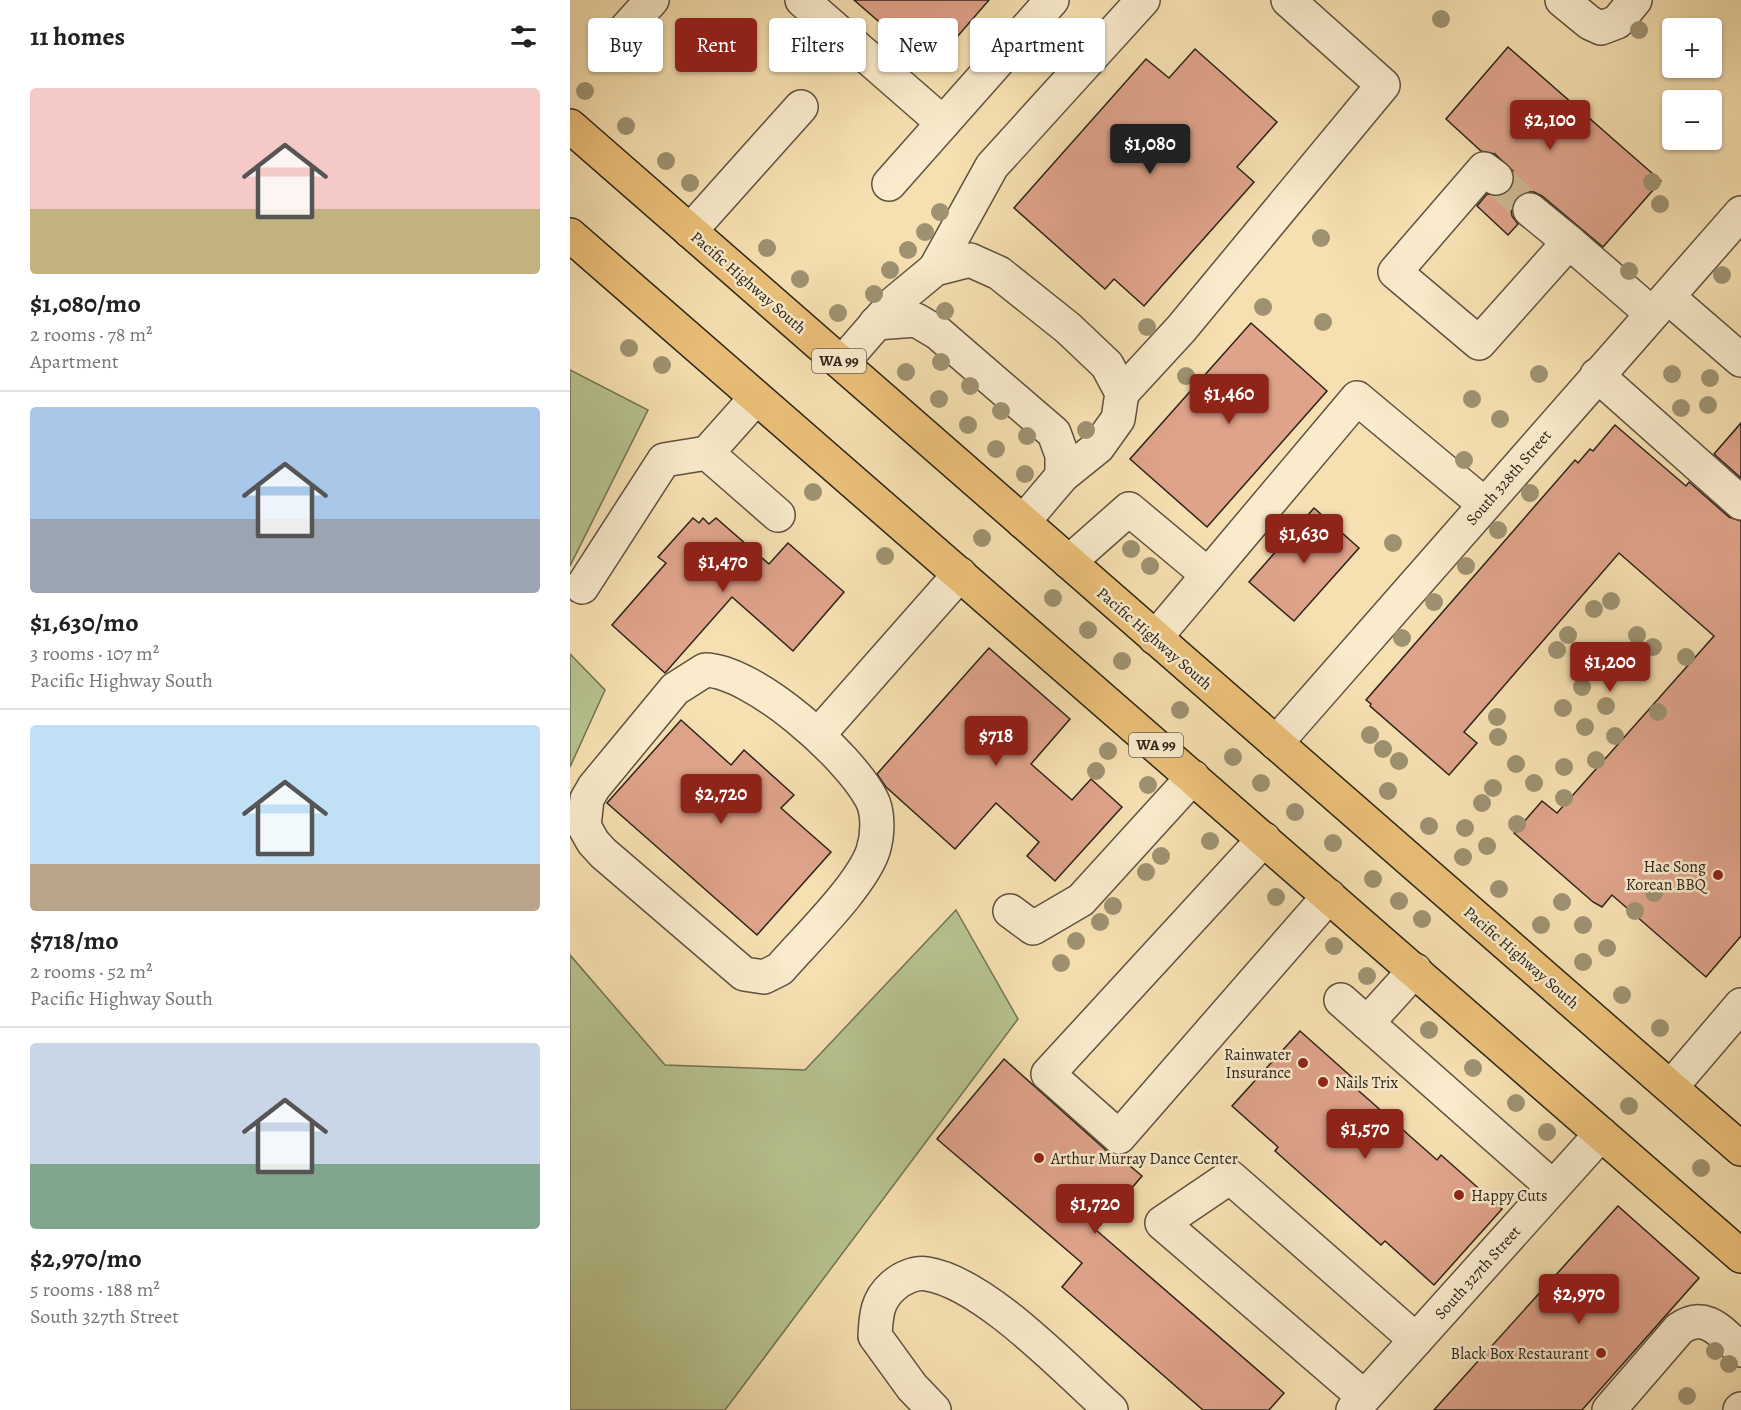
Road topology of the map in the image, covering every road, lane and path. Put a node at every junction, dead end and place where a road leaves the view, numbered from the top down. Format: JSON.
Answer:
{"nodes":[{"id":1,"x":652,"y":0,"type":"edge"},
{"id":2,"x":802,"y":0,"type":"edge"},
{"id":3,"x":1052,"y":0,"type":"edge"},
{"id":4,"x":1143,"y":0,"type":"edge"},
{"id":5,"x":1288,"y":0,"type":"edge"},
{"id":6,"x":1562,"y":0,"type":"edge"},
{"id":7,"x":1635,"y":0,"type":"edge"},
{"id":8,"x":636,"y":18,"type":"edge"},
{"id":9,"x":801,"y":107,"type":"dead end"},
{"id":10,"x":943,"y":123,"type":"junction"},
{"id":11,"x":570,"y":126,"type":"edge"},
{"id":12,"x":1496,"y":178,"type":"dead end"},
{"id":13,"x":889,"y":184,"type":"dead end"},
{"id":14,"x":1530,"y":210,"type":"tunnel mouth"},
{"id":15,"x":1741,"y":213,"type":"edge"},
{"id":16,"x":690,"y":231,"type":"junction"},
{"id":17,"x":570,"y":235,"type":"edge"},
{"id":18,"x":1569,"y":242,"type":"junction"},
{"id":19,"x":935,"y":269,"type":"junction"},
{"id":20,"x":1659,"y":305,"type":"junction"},
{"id":21,"x":876,"y":323,"type":"junction"},
{"id":22,"x":1741,"y":360,"type":"edge"},
{"id":23,"x":842,"y":363,"type":"junction"},
{"id":24,"x":1597,"y":375,"type":"junction"},
{"id":25,"x":1122,"y":393,"type":"junction"},
{"id":26,"x":756,"y":398,"type":"junction"},
{"id":27,"x":707,"y":453,"type":"junction"},
{"id":28,"x":1062,"y":476,"type":"junction"},
{"id":29,"x":1741,"y":503,"type":"edge"},
{"id":30,"x":1484,"y":504,"type":"junction"},
{"id":31,"x":778,"y":515,"type":"dead end"},
{"id":32,"x":1023,"y":522,"type":"junction"},
{"id":33,"x":1069,"y":562,"type":"junction"},
{"id":34,"x":960,"y":574,"type":"junction"},
{"id":35,"x":1208,"y":575,"type":"junction"},
{"id":36,"x":582,"y":587,"type":"dead end"},
{"id":37,"x":1155,"y":638,"type":"junction"},
{"id":38,"x":818,"y":735,"type":"junction"},
{"id":39,"x":1276,"y":743,"type":"junction"},
{"id":40,"x":1193,"y":777,"type":"junction"},
{"id":41,"x":1264,"y":839,"type":"junction"},
{"id":42,"x":1329,"y":897,"type":"junction"},
{"id":43,"x":1010,"y":911,"type":"dead end"},
{"id":44,"x":1415,"y":970,"type":"junction"},
{"id":45,"x":1341,"y":1000,"type":"dead end"},
{"id":46,"x":1741,"y":1005,"type":"edge"},
{"id":47,"x":1367,"y":1023,"type":"junction"},
{"id":48,"x":1671,"y":1087,"type":"junction"},
{"id":49,"x":1601,"y":1134,"type":"junction"},
{"id":50,"x":1741,"y":1149,"type":"edge"},
{"id":51,"x":1553,"y":1186,"type":"junction"},
{"id":52,"x":1741,"y":1256,"type":"edge"},
{"id":53,"x":1416,"y":1340,"type":"junction"},
{"id":54,"x":1741,"y":1350,"type":"edge"},
{"id":55,"x":1359,"y":1403,"type":"edge"},
{"id":56,"x":934,"y":1410,"type":"edge"},
{"id":57,"x":1112,"y":1410,"type":"edge"},
{"id":58,"x":1609,"y":1410,"type":"edge"}],
"edges":[{"from":1,"to":8,"type":"street"},
{"from":2,"to":10,"type":"street"},
{"from":3,"to":10,"type":"street"},
{"from":4,"to":19,"type":"street"},
{"from":5,"to":25,"type":"street"},
{"from":6,"to":7,"type":"street"},
{"from":9,"to":16,"type":"street"},
{"from":10,"to":13,"type":"street"},
{"from":11,"to":16,"type":"main road","name":"Pacific Highway South","number":"WA 99"},
{"from":12,"to":18,"type":"street"},
{"from":14,"to":18,"type":"street"},
{"from":15,"to":20,"type":"street","name":"South 328th Street"},
{"from":16,"to":23,"type":"main road","name":"Pacific Highway South","number":"WA 99"},
{"from":17,"to":26,"type":"main road","number":"WA 99"},
{"from":18,"to":20,"type":"street"},
{"from":19,"to":21,"type":"street"},
{"from":19,"to":25,"type":"street"},
{"from":20,"to":22,"type":"street"},
{"from":20,"to":24,"type":"street","name":"South 328th Street"},
{"from":21,"to":23,"type":"street"},
{"from":21,"to":28,"type":"street"},
{"from":23,"to":32,"type":"main road","name":"Pacific Highway South","number":"WA 99"},
{"from":24,"to":29,"type":"street"},
{"from":24,"to":30,"type":"street","name":"South 328th Street"},
{"from":25,"to":28,"type":"street"},
{"from":26,"to":27,"type":"street"},
{"from":26,"to":34,"type":"main road","number":"WA 99"},
{"from":27,"to":31,"type":"street"},
{"from":27,"to":36,"type":"street"},
{"from":28,"to":32,"type":"street"},
{"from":30,"to":35,"type":"street"},
{"from":30,"to":39,"type":"street","name":"South 328th Street"},
{"from":32,"to":33,"type":"main road","name":"Pacific Highway South","number":"WA 99"},
{"from":33,"to":35,"type":"street"},
{"from":33,"to":37,"type":"main road","name":"Pacific Highway South","number":"WA 99"},
{"from":34,"to":38,"type":"street"},
{"from":34,"to":40,"type":"main road","number":"WA 99"},
{"from":35,"to":37,"type":"street"},
{"from":37,"to":39,"type":"main road","name":"Pacific Highway South","number":"WA 99"},
{"from":38,"to":38,"type":"street"},
{"from":39,"to":48,"type":"main road","name":"Pacific Highway South","number":"WA 99"},
{"from":40,"to":41,"type":"main road","number":"WA 99"},
{"from":40,"to":43,"type":"street"},
{"from":41,"to":42,"type":"main road","number":"WA 99"},
{"from":41,"to":42,"type":"street"},
{"from":42,"to":44,"type":"main road","number":"WA 99"},
{"from":44,"to":47,"type":"street"},
{"from":44,"to":49,"type":"main road","number":"WA 99"},
{"from":45,"to":47,"type":"street"},
{"from":46,"to":48,"type":"street"},
{"from":47,"to":51,"type":"street"},
{"from":48,"to":50,"type":"main road","name":"Pacific Highway South","number":"WA 99"},
{"from":49,"to":51,"type":"street","name":"South 327th Street"},
{"from":49,"to":52,"type":"main road","number":"WA 99"},
{"from":51,"to":53,"type":"street","name":"South 327th Street"},
{"from":53,"to":55,"type":"street","name":"South 327th Street"},
{"from":53,"to":55,"type":"street"},
{"from":54,"to":58,"type":"street"},
{"from":56,"to":57,"type":"street"}]}
